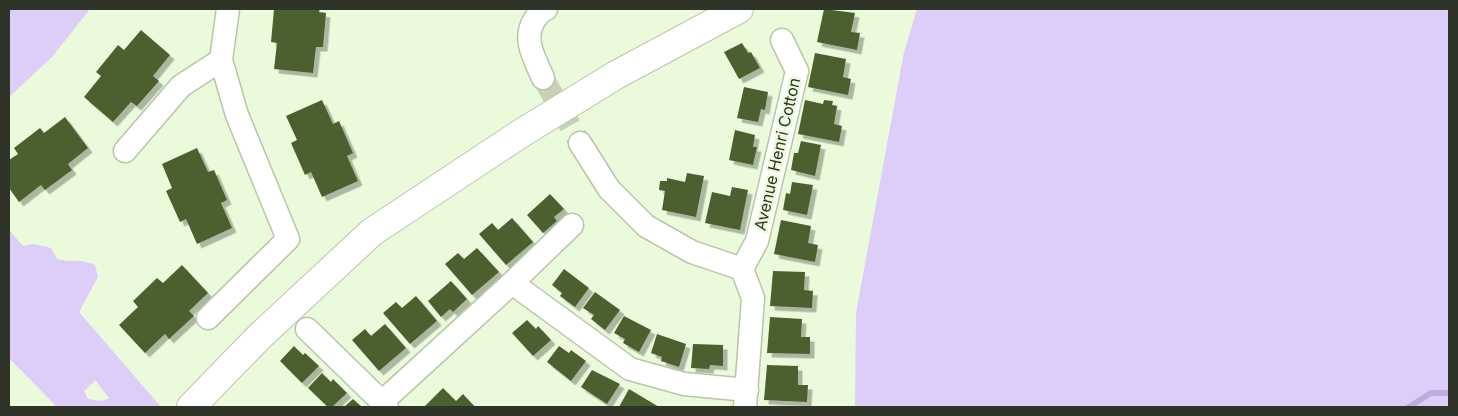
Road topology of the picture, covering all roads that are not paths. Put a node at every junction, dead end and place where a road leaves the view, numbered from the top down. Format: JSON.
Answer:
{"nodes":[{"id":1,"x":228,"y":9,"type":"edge"},
{"id":2,"x":546,"y":9,"type":"edge"},
{"id":3,"x":739,"y":9,"type":"edge"},
{"id":4,"x":782,"y":40,"type":"dead end"},
{"id":5,"x":221,"y":60,"type":"junction"},
{"id":6,"x":542,"y":78,"type":"tunnel mouth"},
{"id":7,"x":580,"y":143,"type":"tunnel mouth"},
{"id":8,"x":125,"y":151,"type":"dead end"},
{"id":9,"x":572,"y":225,"type":"dead end"},
{"id":10,"x":742,"y":269,"type":"junction"},
{"id":11,"x":512,"y":283,"type":"junction"},
{"id":12,"x":208,"y":318,"type":"dead end"},
{"id":13,"x":307,"y":329,"type":"dead end"},
{"id":14,"x":746,"y":398,"type":"edge"},
{"id":15,"x":385,"y":405,"type":"edge"},
{"id":16,"x":191,"y":407,"type":"edge"}],
"edges":[{"from":1,"to":5,"type":"street"},
{"from":2,"to":6,"type":"street"},
{"from":3,"to":16,"type":"street"},
{"from":4,"to":10,"type":"street","name":"Avenue Henri Cotton"},
{"from":5,"to":8,"type":"street"},
{"from":5,"to":12,"type":"street"},
{"from":7,"to":10,"type":"street"},
{"from":9,"to":11,"type":"street"},
{"from":10,"to":14,"type":"street"},
{"from":11,"to":14,"type":"street"},
{"from":11,"to":15,"type":"street"},
{"from":13,"to":15,"type":"street"}]}
